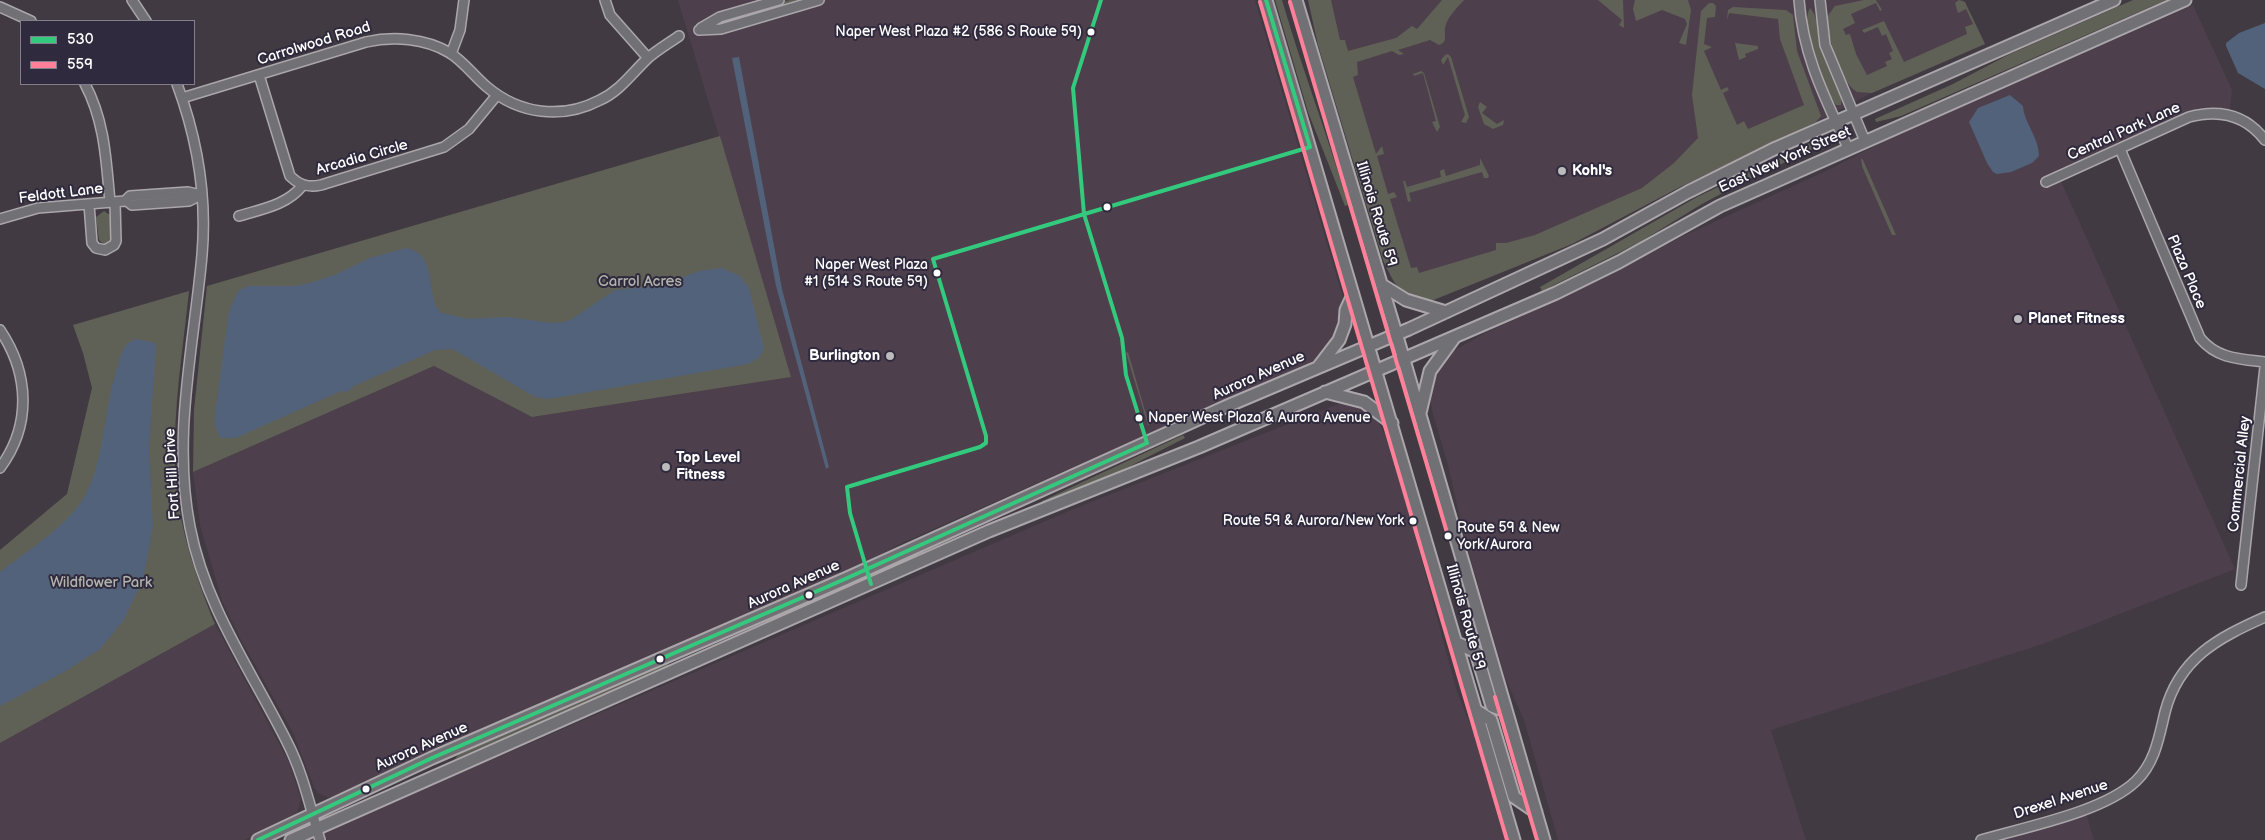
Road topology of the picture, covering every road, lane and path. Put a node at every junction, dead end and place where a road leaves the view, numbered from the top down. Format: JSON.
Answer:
{"nodes":[{"id":1,"x":132,"y":0,"type":"edge"},
{"id":2,"x":464,"y":0,"type":"edge"},
{"id":3,"x":604,"y":0,"type":"edge"},
{"id":4,"x":779,"y":0,"type":"edge"},
{"id":5,"x":819,"y":0,"type":"edge"},
{"id":6,"x":1266,"y":0,"type":"edge"},
{"id":7,"x":1296,"y":0,"type":"edge"},
{"id":8,"x":1799,"y":0,"type":"edge"},
{"id":9,"x":1820,"y":0,"type":"edge"},
{"id":10,"x":2114,"y":0,"type":"edge"},
{"id":11,"x":2185,"y":0,"type":"edge"},
{"id":12,"x":0,"y":7,"type":"edge"},
{"id":13,"x":29,"y":20,"type":"edge"},
{"id":14,"x":145,"y":20,"type":"edge"},
{"id":15,"x":679,"y":36,"type":"dead end"},
{"id":16,"x":451,"y":54,"type":"junction"},
{"id":17,"x":648,"y":58,"type":"junction"},
{"id":18,"x":258,"y":75,"type":"junction"},
{"id":19,"x":85,"y":85,"type":"edge"},
{"id":20,"x":177,"y":85,"type":"edge"},
{"id":21,"x":497,"y":95,"type":"junction"},
{"id":22,"x":182,"y":98,"type":"junction"},
{"id":23,"x":1854,"y":114,"type":"junction"},
{"id":24,"x":1836,"y":122,"type":"junction"},
{"id":25,"x":2265,"y":140,"type":"edge"},
{"id":26,"x":1865,"y":141,"type":"junction"},
{"id":27,"x":1848,"y":148,"type":"junction"},
{"id":28,"x":2120,"y":149,"type":"junction"},
{"id":29,"x":2046,"y":182,"type":"dead end"},
{"id":30,"x":302,"y":186,"type":"junction"},
{"id":31,"x":201,"y":195,"type":"junction"},
{"id":32,"x":112,"y":202,"type":"junction"},
{"id":33,"x":89,"y":204,"type":"junction"},
{"id":34,"x":238,"y":216,"type":"dead end"},
{"id":35,"x":0,"y":219,"type":"edge"},
{"id":36,"x":1382,"y":285,"type":"junction"},
{"id":37,"x":1354,"y":295,"type":"junction"},
{"id":38,"x":1446,"y":312,"type":"junction"},
{"id":39,"x":0,"y":330,"type":"edge"},
{"id":40,"x":1396,"y":334,"type":"junction"},
{"id":41,"x":1454,"y":338,"type":"junction"},
{"id":42,"x":1369,"y":345,"type":"junction"},
{"id":43,"x":1404,"y":360,"type":"junction"},
{"id":44,"x":2265,"y":362,"type":"edge"},
{"id":45,"x":1318,"y":367,"type":"junction"},
{"id":46,"x":2265,"y":367,"type":"edge"},
{"id":47,"x":1377,"y":371,"type":"junction"},
{"id":48,"x":1326,"y":392,"type":"junction"},
{"id":49,"x":1420,"y":415,"type":"junction"},
{"id":50,"x":1392,"y":423,"type":"junction"},
{"id":51,"x":0,"y":468,"type":"edge"},
{"id":52,"x":2242,"y":584,"type":"dead end"},
{"id":53,"x":2265,"y":617,"type":"edge"},
{"id":54,"x":1457,"y":643,"type":"junction"},
{"id":55,"x":1476,"y":711,"type":"junction"},
{"id":56,"x":1506,"y":711,"type":"junction"},
{"id":57,"x":1536,"y":812,"type":"junction"},
{"id":58,"x":312,"y":813,"type":"junction"},
{"id":59,"x":316,"y":828,"type":"junction"},
{"id":60,"x":258,"y":840,"type":"edge"},
{"id":61,"x":291,"y":840,"type":"edge"},
{"id":62,"x":320,"y":840,"type":"edge"},
{"id":63,"x":1514,"y":840,"type":"edge"},
{"id":64,"x":1544,"y":840,"type":"edge"},
{"id":65,"x":1981,"y":840,"type":"edge"}],
"edges":[{"from":1,"to":14,"type":"street"},
{"from":2,"to":16,"type":"street"},
{"from":3,"to":17,"type":"street"},
{"from":4,"to":5,"type":"street"},
{"from":6,"to":37,"type":"main road","name":"Illinois Route 59"},
{"from":7,"to":36,"type":"main road","name":"Illinois Route 59"},
{"from":8,"to":24,"type":"street"},
{"from":9,"to":23,"type":"street"},
{"from":10,"to":23,"type":"main road","name":"East New York Street"},
{"from":11,"to":26,"type":"main road","name":"East New York Street"},
{"from":12,"to":13,"type":"street"},
{"from":15,"to":17,"type":"street","name":"Carrolwood Road"},
{"from":16,"to":18,"type":"street","name":"Carrolwood Road"},
{"from":16,"to":21,"type":"street","name":"Carrolwood Road"},
{"from":17,"to":21,"type":"street","name":"Carrolwood Road"},
{"from":18,"to":22,"type":"street","name":"Carrolwood Road"},
{"from":18,"to":30,"type":"street","name":"Arcadia Circle"},
{"from":19,"to":32,"type":"street"},
{"from":20,"to":22,"type":"street","name":"Fort Hill Drive"},
{"from":21,"to":30,"type":"street","name":"Arcadia Circle"},
{"from":22,"to":31,"type":"street","name":"Fort Hill Drive"},
{"from":23,"to":24,"type":"main road","name":"East New York Street"},
{"from":23,"to":26,"type":"street"},
{"from":24,"to":27,"type":"street"},
{"from":24,"to":38,"type":"main road","name":"East New York Street"},
{"from":25,"to":28,"type":"street","name":"Central Park Lane"},
{"from":26,"to":27,"type":"main road","name":"East New York Street"},
{"from":27,"to":41,"type":"main road","name":"East New York Street"},
{"from":28,"to":29,"type":"street","name":"Central Park Lane"},
{"from":28,"to":44,"type":"street","name":"Plaza Place"},
{"from":30,"to":34,"type":"street"},
{"from":31,"to":32,"type":"street","name":"Feldott Lane"},
{"from":31,"to":58,"type":"street","name":"Fort Hill Drive"},
{"from":32,"to":33,"type":"street","name":"Feldott Lane"},
{"from":32,"to":33,"type":"street"},
{"from":33,"to":35,"type":"street","name":"Feldott Lane"},
{"from":36,"to":38,"type":"main road"},
{"from":36,"to":40,"type":"main road","name":"Illinois Route 59"},
{"from":37,"to":42,"type":"main road","name":"Illinois Route 59"},
{"from":37,"to":45,"type":"main road"},
{"from":38,"to":40,"type":"main road","name":"East New York Street"},
{"from":39,"to":51,"type":"street"},
{"from":40,"to":42,"type":"main road","name":"Aurora Avenue"},
{"from":40,"to":43,"type":"main road","name":"Illinois Route 59"},
{"from":41,"to":43,"type":"main road","name":"East New York Street"},
{"from":41,"to":49,"type":"main road"},
{"from":42,"to":45,"type":"main road","name":"Aurora Avenue"},
{"from":42,"to":47,"type":"main road","name":"Illinois Route 59"},
{"from":43,"to":47,"type":"main road","name":"Aurora Avenue"},
{"from":43,"to":49,"type":"main road","name":"Illinois Route 59"},
{"from":45,"to":58,"type":"main road","name":"Aurora Avenue"},
{"from":46,"to":52,"type":"street","name":"Commercial Alley"},
{"from":47,"to":48,"type":"main road","name":"Aurora Avenue"},
{"from":47,"to":50,"type":"main road","name":"Illinois Route 59"},
{"from":48,"to":50,"type":"main road"},
{"from":48,"to":59,"type":"main road","name":"Aurora Avenue"},
{"from":49,"to":56,"type":"main road","name":"Illinois Route 59"},
{"from":50,"to":54,"type":"main road","name":"Illinois Route 59"},
{"from":53,"to":65,"type":"street","name":"Drexel Avenue"},
{"from":54,"to":55,"type":"main road","name":"Illinois Route 59"},
{"from":54,"to":56,"type":"main road"},
{"from":55,"to":57,"type":"main road"},
{"from":55,"to":63,"type":"main road","name":"Illinois Route 59"},
{"from":56,"to":57,"type":"main road","name":"Illinois Route 59"},
{"from":57,"to":64,"type":"main road","name":"Illinois Route 59"},
{"from":58,"to":59,"type":"street","name":"Fort Hill Drive"},
{"from":58,"to":60,"type":"main road","name":"Aurora Avenue"},
{"from":59,"to":61,"type":"main road","name":"Aurora Avenue"},
{"from":59,"to":62,"type":"street","name":"Fort Hill Drive"}]}
